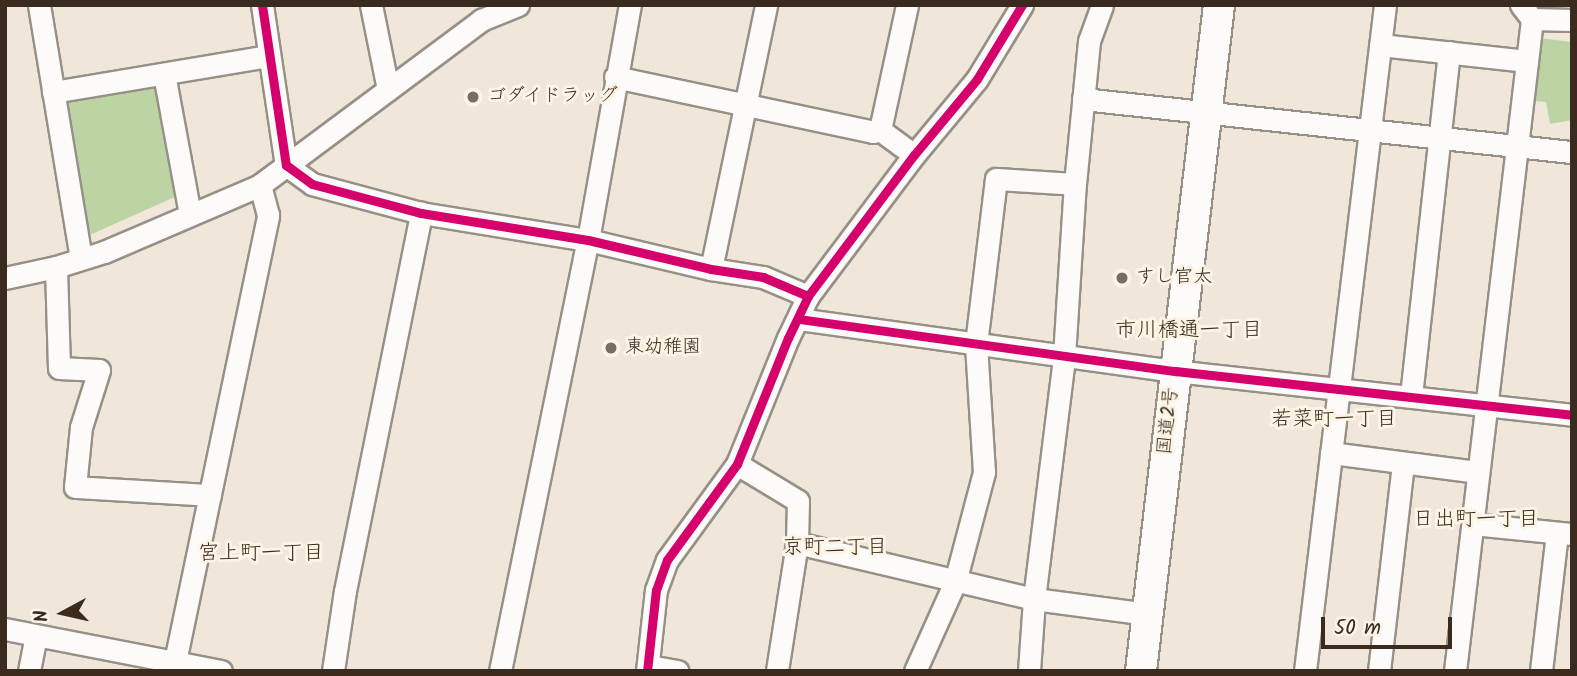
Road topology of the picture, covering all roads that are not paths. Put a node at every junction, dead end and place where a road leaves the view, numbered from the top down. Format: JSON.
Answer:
{"nodes":[{"id":1,"x":39,"y":5,"type":"edge"},
{"id":2,"x":262,"y":5,"type":"edge"},
{"id":3,"x":372,"y":5,"type":"edge"},
{"id":4,"x":518,"y":5,"type":"edge"},
{"id":5,"x":630,"y":5,"type":"edge"},
{"id":6,"x":766,"y":5,"type":"edge"},
{"id":7,"x":907,"y":5,"type":"edge"},
{"id":8,"x":1022,"y":5,"type":"edge"},
{"id":9,"x":1102,"y":5,"type":"edge"},
{"id":10,"x":1219,"y":5,"type":"edge"},
{"id":11,"x":1385,"y":5,"type":"edge"},
{"id":12,"x":1527,"y":12,"type":"edge"},
{"id":13,"x":480,"y":13,"type":"edge"},
{"id":14,"x":1572,"y":20,"type":"edge"},
{"id":15,"x":1380,"y":45,"type":"junction"},
{"id":16,"x":1449,"y":52,"type":"junction"},
{"id":17,"x":269,"y":56,"type":"junction"},
{"id":18,"x":1527,"y":61,"type":"junction"},
{"id":19,"x":164,"y":74,"type":"junction"},
{"id":20,"x":615,"y":77,"type":"junction"},
{"id":21,"x":388,"y":89,"type":"junction"},
{"id":22,"x":53,"y":92,"type":"junction"},
{"id":23,"x":1083,"y":99,"type":"junction"},
{"id":24,"x":743,"y":103,"type":"junction"},
{"id":25,"x":1208,"y":111,"type":"junction"},
{"id":26,"x":1370,"y":128,"type":"junction"},
{"id":27,"x":880,"y":130,"type":"junction"},
{"id":28,"x":1440,"y":136,"type":"junction"},
{"id":29,"x":1517,"y":146,"type":"junction"},
{"id":30,"x":1572,"y":152,"type":"edge"},
{"id":31,"x":914,"y":155,"type":"junction"},
{"id":32,"x":286,"y":165,"type":"junction"},
{"id":33,"x":1075,"y":184,"type":"junction"},
{"id":34,"x":260,"y":185,"type":"junction"},
{"id":35,"x":421,"y":213,"type":"junction"},
{"id":36,"x":190,"y":214,"type":"junction"},
{"id":37,"x":588,"y":240,"type":"junction"},
{"id":38,"x":81,"y":259,"type":"junction"},
{"id":39,"x":56,"y":267,"type":"junction"},
{"id":40,"x":711,"y":269,"type":"junction"},
{"id":41,"x":5,"y":278,"type":"edge"},
{"id":42,"x":808,"y":296,"type":"junction"},
{"id":43,"x":799,"y":319,"type":"junction"},
{"id":44,"x":976,"y":344,"type":"junction"},
{"id":45,"x":1064,"y":357,"type":"junction"},
{"id":46,"x":1175,"y":371,"type":"junction"},
{"id":47,"x":1338,"y":388,"type":"junction"},
{"id":48,"x":1411,"y":396,"type":"junction"},
{"id":49,"x":1485,"y":404,"type":"junction"},
{"id":50,"x":1572,"y":415,"type":"edge"},
{"id":51,"x":1331,"y":453,"type":"junction"},
{"id":52,"x":1403,"y":463,"type":"junction"},
{"id":53,"x":737,"y":464,"type":"junction"},
{"id":54,"x":1478,"y":472,"type":"junction"},
{"id":55,"x":210,"y":495,"type":"junction"},
{"id":56,"x":1473,"y":524,"type":"junction"},
{"id":57,"x":1568,"y":532,"type":"edge"},
{"id":58,"x":797,"y":543,"type":"junction"},
{"id":59,"x":955,"y":582,"type":"junction"},
{"id":60,"x":1034,"y":599,"type":"junction"},
{"id":61,"x":1148,"y":614,"type":"junction"},
{"id":62,"x":5,"y":629,"type":"edge"},
{"id":63,"x":36,"y":636,"type":"junction"},
{"id":64,"x":174,"y":666,"type":"edge"},
{"id":65,"x":648,"y":668,"type":"edge"},
{"id":66,"x":29,"y":671,"type":"edge"},
{"id":67,"x":221,"y":671,"type":"edge"},
{"id":68,"x":332,"y":671,"type":"edge"},
{"id":69,"x":500,"y":671,"type":"edge"},
{"id":70,"x":677,"y":671,"type":"edge"},
{"id":71,"x":776,"y":671,"type":"edge"},
{"id":72,"x":915,"y":671,"type":"edge"},
{"id":73,"x":1029,"y":671,"type":"edge"},
{"id":74,"x":1141,"y":671,"type":"edge"},
{"id":75,"x":1305,"y":671,"type":"edge"},
{"id":76,"x":1379,"y":671,"type":"edge"},
{"id":77,"x":1455,"y":671,"type":"edge"},
{"id":78,"x":1541,"y":671,"type":"edge"}],
"edges":[{"from":1,"to":22,"type":"street"},
{"from":2,"to":17,"type":"street"},
{"from":3,"to":21,"type":"street"},
{"from":4,"to":13,"type":"street"},
{"from":5,"to":20,"type":"street"},
{"from":6,"to":24,"type":"street"},
{"from":7,"to":27,"type":"street"},
{"from":8,"to":31,"type":"street"},
{"from":9,"to":23,"type":"street"},
{"from":10,"to":25,"type":"highway","name":"国道2号"},
{"from":11,"to":15,"type":"street"},
{"from":12,"to":14,"type":"street"},
{"from":12,"to":18,"type":"street"},
{"from":13,"to":21,"type":"street"},
{"from":15,"to":16,"type":"street"},
{"from":15,"to":26,"type":"street"},
{"from":16,"to":18,"type":"street"},
{"from":16,"to":28,"type":"street"},
{"from":17,"to":19,"type":"street"},
{"from":17,"to":32,"type":"street"},
{"from":18,"to":29,"type":"street"},
{"from":19,"to":22,"type":"street"},
{"from":19,"to":36,"type":"street"},
{"from":20,"to":24,"type":"street"},
{"from":20,"to":37,"type":"street"},
{"from":21,"to":32,"type":"street"},
{"from":22,"to":38,"type":"street"},
{"from":23,"to":25,"type":"street"},
{"from":23,"to":33,"type":"street"},
{"from":24,"to":27,"type":"street"},
{"from":24,"to":40,"type":"street"},
{"from":25,"to":26,"type":"street"},
{"from":25,"to":46,"type":"highway","name":"国道2号"},
{"from":26,"to":28,"type":"street"},
{"from":26,"to":47,"type":"street"},
{"from":27,"to":31,"type":"street"},
{"from":28,"to":29,"type":"street"},
{"from":28,"to":48,"type":"street"},
{"from":29,"to":30,"type":"street"},
{"from":29,"to":49,"type":"street"},
{"from":31,"to":42,"type":"street"},
{"from":32,"to":34,"type":"street"},
{"from":32,"to":35,"type":"street"},
{"from":33,"to":44,"type":"street"},
{"from":33,"to":45,"type":"street"},
{"from":34,"to":36,"type":"street"},
{"from":34,"to":55,"type":"street"},
{"from":35,"to":37,"type":"street"},
{"from":35,"to":68,"type":"street"},
{"from":36,"to":38,"type":"street"},
{"from":37,"to":40,"type":"street"},
{"from":37,"to":69,"type":"street"},
{"from":38,"to":39,"type":"street"},
{"from":39,"to":41,"type":"street"},
{"from":39,"to":55,"type":"street"},
{"from":40,"to":42,"type":"street"},
{"from":42,"to":43,"type":"street"},
{"from":43,"to":44,"type":"street"},
{"from":43,"to":53,"type":"street"},
{"from":44,"to":45,"type":"street"},
{"from":44,"to":59,"type":"street"},
{"from":45,"to":46,"type":"street"},
{"from":45,"to":60,"type":"street"},
{"from":46,"to":47,"type":"street"},
{"from":46,"to":61,"type":"highway","name":"国道2号"},
{"from":47,"to":48,"type":"street"},
{"from":47,"to":51,"type":"street"},
{"from":48,"to":49,"type":"street"},
{"from":49,"to":50,"type":"street"},
{"from":49,"to":54,"type":"street"},
{"from":51,"to":52,"type":"street"},
{"from":51,"to":75,"type":"street"},
{"from":52,"to":54,"type":"street"},
{"from":52,"to":76,"type":"street"},
{"from":53,"to":58,"type":"street"},
{"from":53,"to":65,"type":"street"},
{"from":54,"to":56,"type":"street"},
{"from":55,"to":64,"type":"street"},
{"from":56,"to":57,"type":"street"},
{"from":56,"to":77,"type":"street"},
{"from":57,"to":78,"type":"street"},
{"from":58,"to":59,"type":"street"},
{"from":58,"to":71,"type":"street"},
{"from":59,"to":60,"type":"street"},
{"from":59,"to":72,"type":"street"},
{"from":60,"to":61,"type":"street"},
{"from":60,"to":73,"type":"street"},
{"from":61,"to":74,"type":"highway","name":"国道2号"},
{"from":62,"to":63,"type":"street"},
{"from":63,"to":64,"type":"street"},
{"from":63,"to":66,"type":"street"},
{"from":64,"to":67,"type":"street"},
{"from":65,"to":70,"type":"street"}]}
